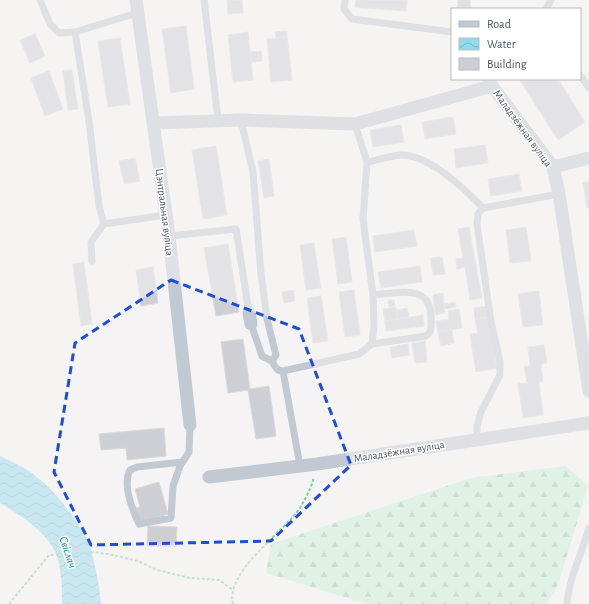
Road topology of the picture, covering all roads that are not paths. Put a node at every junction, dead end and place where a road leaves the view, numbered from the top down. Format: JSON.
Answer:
{"nodes":[{"id":1,"x":40,"y":0,"type":"edge"},
{"id":2,"x":136,"y":0,"type":"edge"},
{"id":3,"x":204,"y":0,"type":"edge"},
{"id":4,"x":345,"y":0,"type":"edge"},
{"id":5,"x":137,"y":13,"type":"junction"},
{"id":6,"x":75,"y":32,"type":"junction"},
{"id":7,"x":451,"y":32,"type":"edge"},
{"id":8,"x":581,"y":76,"type":"edge"},
{"id":9,"x":491,"y":82,"type":"edge"},
{"id":10,"x":589,"y":88,"type":"edge"},
{"id":11,"x":218,"y":120,"type":"junction"},
{"id":12,"x":241,"y":120,"type":"junction"},
{"id":13,"x":154,"y":123,"type":"junction"},
{"id":14,"x":355,"y":124,"type":"junction"},
{"id":15,"x":589,"y":158,"type":"edge"},
{"id":16,"x":367,"y":162,"type":"junction"},
{"id":17,"x":553,"y":167,"type":"junction"},
{"id":18,"x":559,"y":194,"type":"junction"},
{"id":19,"x":482,"y":208,"type":"junction"},
{"id":20,"x":166,"y":215,"type":"junction"},
{"id":21,"x":104,"y":224,"type":"junction"},
{"id":22,"x":169,"y":236,"type":"junction"},
{"id":23,"x":92,"y":261,"type":"dead end"},
{"id":24,"x":373,"y":295,"type":"junction"},
{"id":25,"x":372,"y":344,"type":"junction"},
{"id":26,"x":272,"y":361,"type":"junction"},
{"id":27,"x":283,"y":372,"type":"junction"},
{"id":28,"x":589,"y":391,"type":"edge"},
{"id":29,"x":589,"y":423,"type":"edge"},
{"id":30,"x":190,"y":425,"type":"joint"},
{"id":31,"x":477,"y":440,"type":"junction"},
{"id":32,"x":182,"y":462,"type":"junction"},
{"id":33,"x":300,"y":466,"type":"junction"},
{"id":34,"x":209,"y":477,"type":"dead end"},
{"id":35,"x":589,"y":528,"type":"edge"},
{"id":36,"x":567,"y":604,"type":"edge"}],
"edges":[{"from":1,"to":6,"type":"lane"},
{"from":2,"to":5,"type":"street","name":"Цэнтральная вуліца"},
{"from":3,"to":11,"type":"lane"},
{"from":4,"to":7,"type":"lane"},
{"from":5,"to":6,"type":"lane"},
{"from":5,"to":13,"type":"street","name":"Цэнтральная вуліца"},
{"from":6,"to":21,"type":"lane"},
{"from":8,"to":10,"type":"lane"},
{"from":9,"to":14,"type":"street"},
{"from":9,"to":17,"type":"street","name":"Маладзёжная вуліца"},
{"from":11,"to":12,"type":"street"},
{"from":11,"to":13,"type":"street"},
{"from":12,"to":14,"type":"street"},
{"from":12,"to":26,"type":"lane"},
{"from":13,"to":20,"type":"street","name":"Цэнтральная вуліца"},
{"from":14,"to":16,"type":"lane"},
{"from":15,"to":17,"type":"street"},
{"from":16,"to":19,"type":"lane"},
{"from":16,"to":24,"type":"lane"},
{"from":17,"to":18,"type":"street","name":"Маладзёжная вуліца"},
{"from":18,"to":19,"type":"lane"},
{"from":18,"to":28,"type":"street","name":"Маладзёжная вуліца"},
{"from":19,"to":31,"type":"lane"},
{"from":20,"to":21,"type":"lane"},
{"from":20,"to":22,"type":"street","name":"Цэнтральная вуліца"},
{"from":21,"to":23,"type":"lane"},
{"from":22,"to":26,"type":"lane"},
{"from":22,"to":30,"type":"street","name":"Цэнтральная вуліца"},
{"from":24,"to":25,"type":"lane"},
{"from":24,"to":25,"type":"lane"},
{"from":25,"to":27,"type":"lane"},
{"from":26,"to":27,"type":"lane"},
{"from":27,"to":33,"type":"lane"},
{"from":29,"to":31,"type":"street","name":"Маладзёжная вуліца"},
{"from":30,"to":32,"type":"lane"},
{"from":31,"to":33,"type":"street","name":"Маладзёжная вуліца"},
{"from":32,"to":32,"type":"lane"},
{"from":33,"to":34,"type":"street","name":"Маладзёжная вуліца"},
{"from":35,"to":36,"type":"lane"}]}
